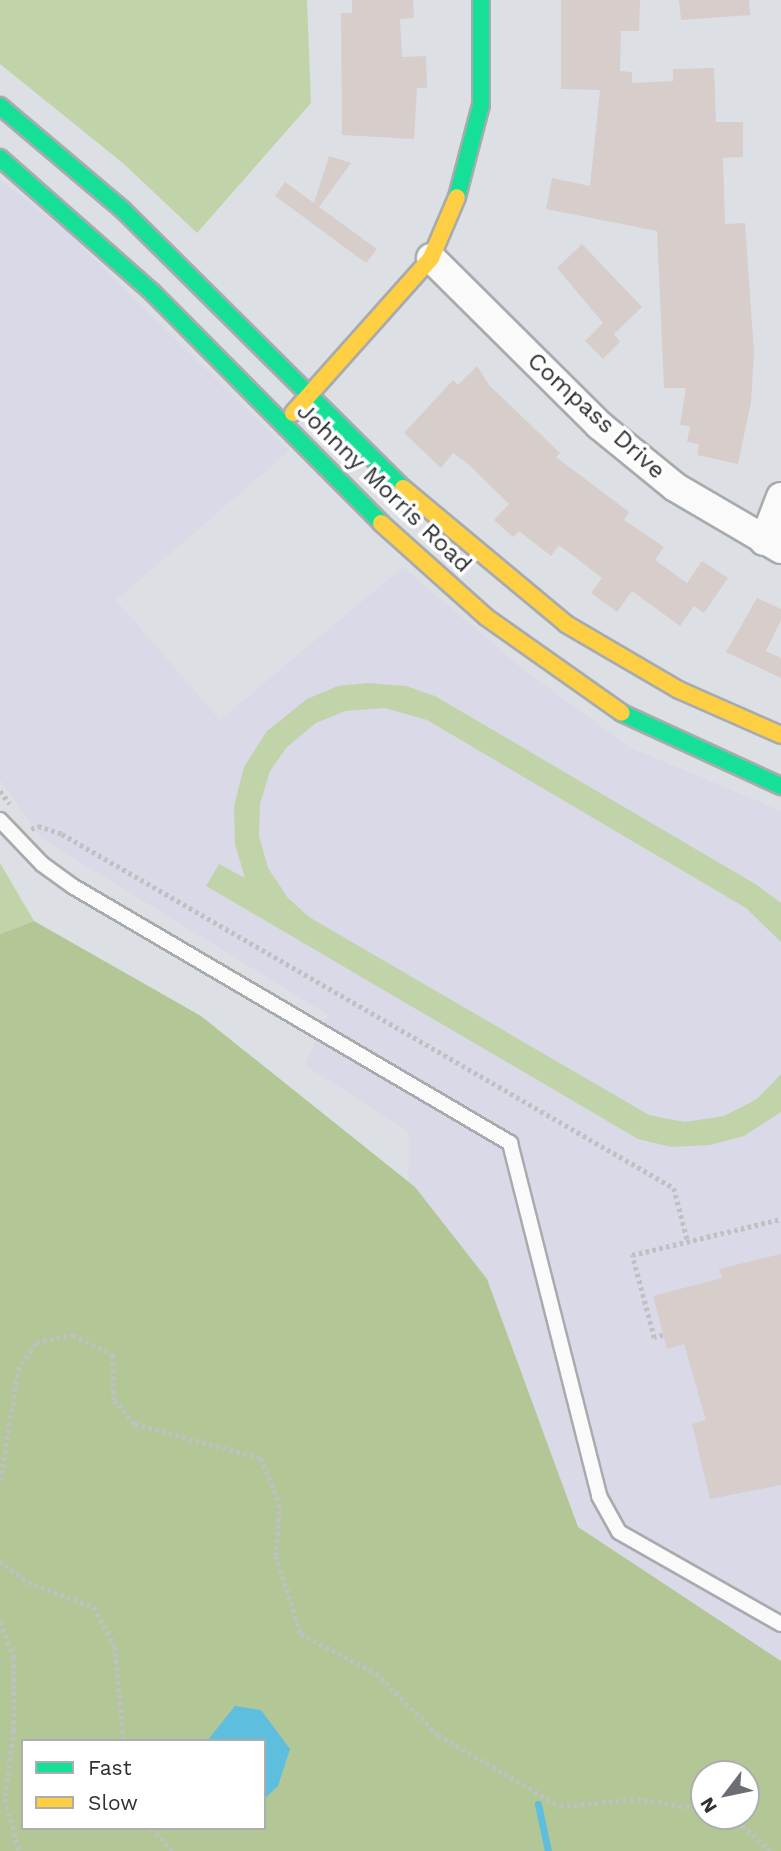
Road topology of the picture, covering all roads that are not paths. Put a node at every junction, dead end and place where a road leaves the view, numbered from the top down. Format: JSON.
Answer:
{"nodes":[{"id":1,"x":481,"y":0,"type":"edge"},
{"id":2,"x":0,"y":106,"type":"edge"},
{"id":3,"x":0,"y":158,"type":"edge"},
{"id":4,"x":431,"y":258,"type":"junction"},
{"id":5,"x":310,"y":393,"type":"junction"},
{"id":6,"x":284,"y":422,"type":"junction"},
{"id":7,"x":781,"y":496,"type":"edge"},
{"id":8,"x":773,"y":545,"type":"edge"},
{"id":9,"x":781,"y":735,"type":"edge"},
{"id":10,"x":781,"y":786,"type":"edge"},
{"id":11,"x":0,"y":820,"type":"edge"},
{"id":12,"x":781,"y":1625,"type":"edge"}],
"edges":[{"from":1,"to":4,"type":"street"},
{"from":2,"to":5,"type":"street","name":"Johnny Morris Road"},
{"from":3,"to":6,"type":"street","name":"Johnny Morris Road"},
{"from":4,"to":5,"type":"street"},
{"from":4,"to":8,"type":"street","name":"Compass Drive"},
{"from":5,"to":6,"type":"street"},
{"from":5,"to":9,"type":"street","name":"Johnny Morris Road"},
{"from":6,"to":10,"type":"street","name":"Johnny Morris Road"},
{"from":7,"to":8,"type":"street"},
{"from":11,"to":12,"type":"lane"}]}
